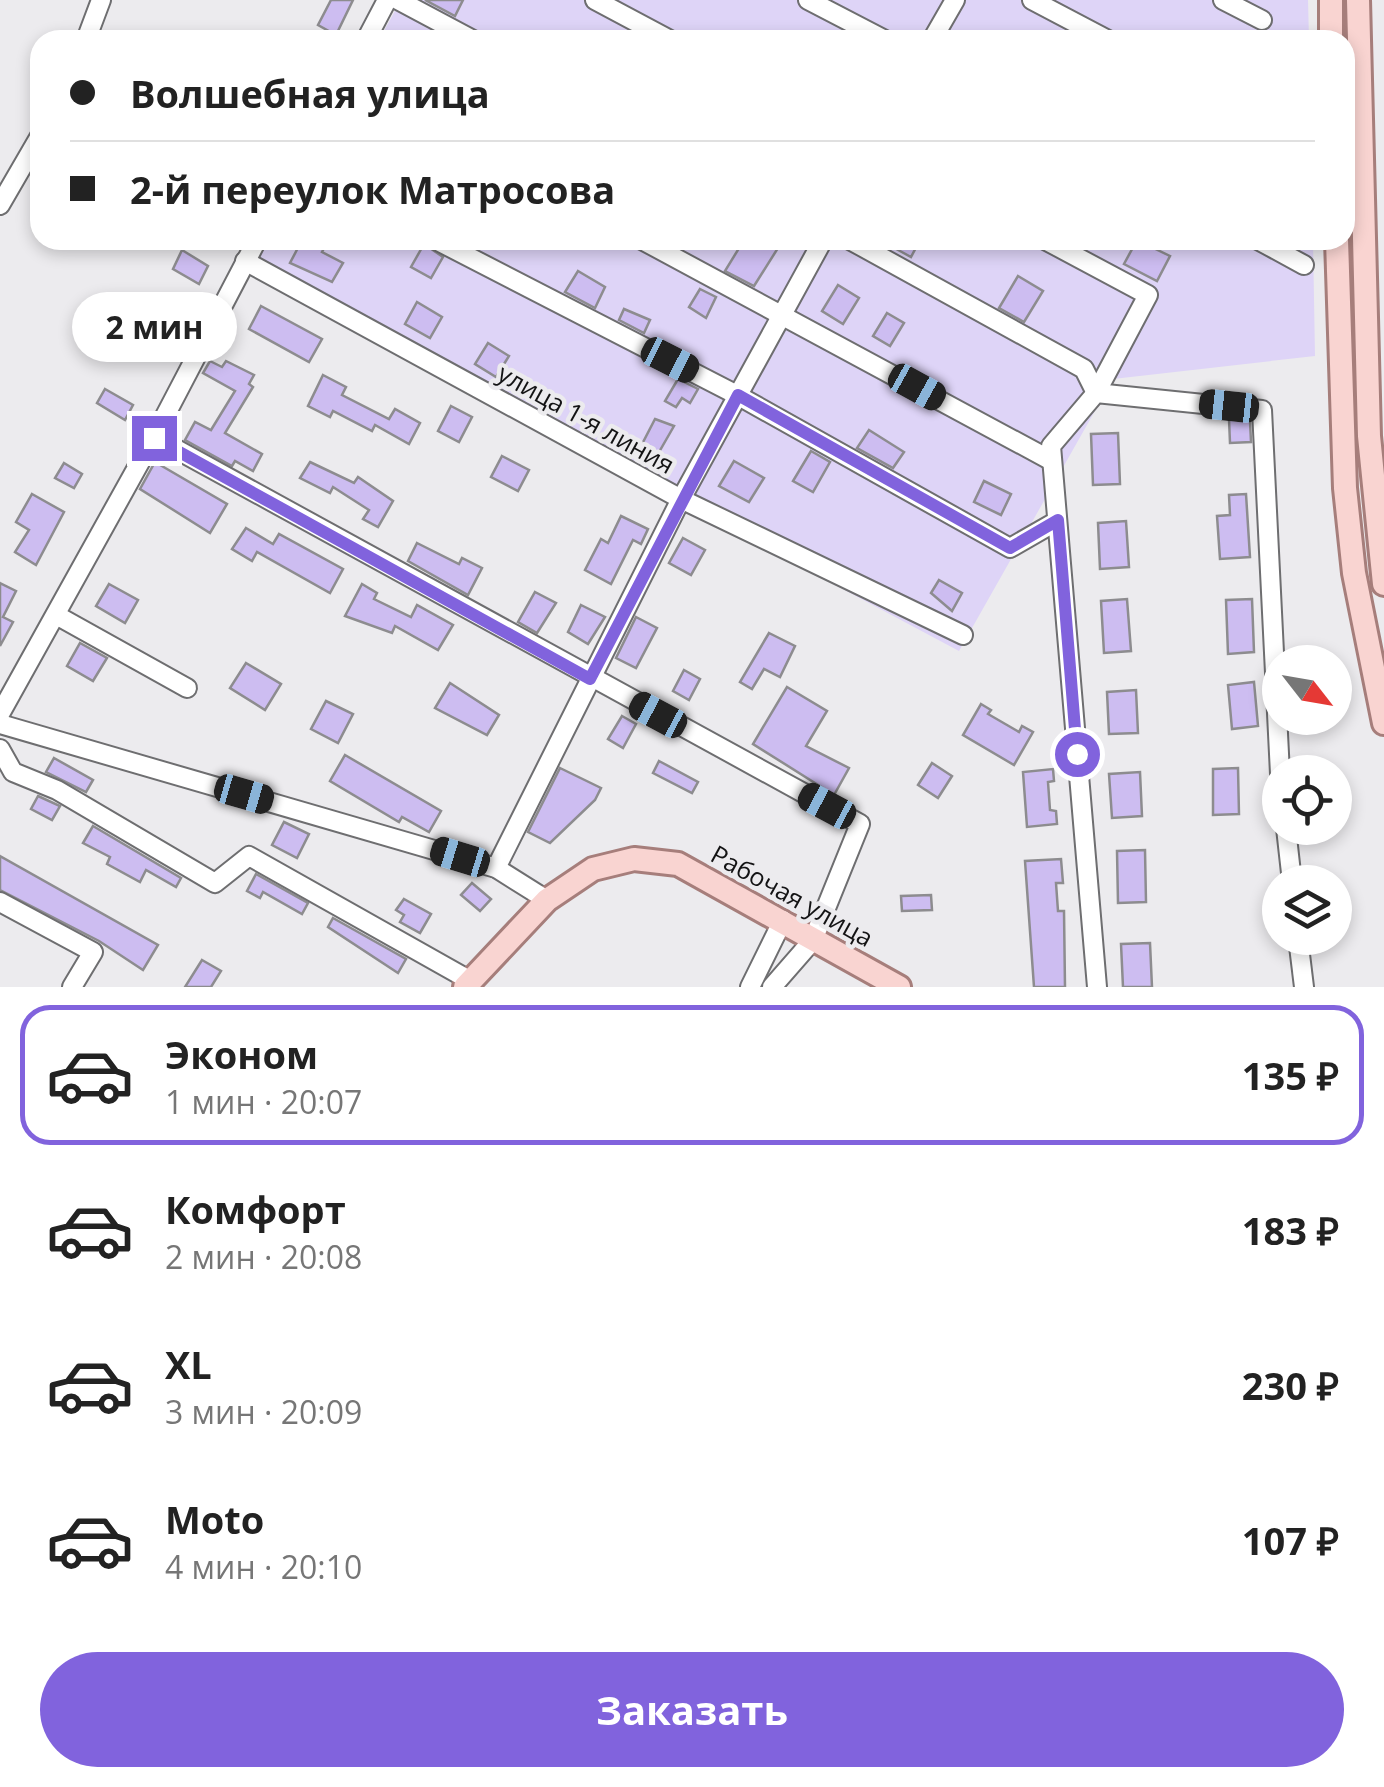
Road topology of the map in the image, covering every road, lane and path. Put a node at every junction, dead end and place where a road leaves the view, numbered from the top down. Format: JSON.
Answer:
{"nodes":[{"id":1,"x":101,"y":0,"type":"edge"},
{"id":2,"x":387,"y":0,"type":"edge"},
{"id":3,"x":398,"y":0,"type":"edge"},
{"id":4,"x":595,"y":0,"type":"edge"},
{"id":5,"x":808,"y":0,"type":"edge"},
{"id":6,"x":955,"y":0,"type":"edge"},
{"id":7,"x":1032,"y":0,"type":"edge"},
{"id":8,"x":1223,"y":0,"type":"edge"},
{"id":9,"x":1331,"y":0,"type":"edge"},
{"id":10,"x":1358,"y":0,"type":"edge"},
{"id":11,"x":1262,"y":20,"type":"dead end"},
{"id":12,"x":90,"y":30,"type":"edge"},
{"id":13,"x":371,"y":30,"type":"edge"},
{"id":14,"x":454,"y":30,"type":"edge"},
{"id":15,"x":651,"y":30,"type":"edge"},
{"id":16,"x":866,"y":30,"type":"edge"},
{"id":17,"x":938,"y":30,"type":"edge"},
{"id":18,"x":1089,"y":30,"type":"edge"},
{"id":19,"x":1331,"y":30,"type":"edge"},
{"id":20,"x":30,"y":154,"type":"edge"},
{"id":21,"x":0,"y":206,"type":"edge"},
{"id":22,"x":252,"y":250,"type":"edge"},
{"id":23,"x":455,"y":250,"type":"edge"},
{"id":24,"x":661,"y":250,"type":"edge"},
{"id":25,"x":817,"y":250,"type":"edge"},
{"id":26,"x":868,"y":250,"type":"edge"},
{"id":27,"x":1064,"y":250,"type":"edge"},
{"id":28,"x":1276,"y":250,"type":"edge"},
{"id":29,"x":1337,"y":250,"type":"edge"},
{"id":30,"x":245,"y":262,"type":"junction"},
{"id":31,"x":1304,"y":265,"type":"dead end"},
{"id":32,"x":782,"y":314,"type":"junction"},
{"id":33,"x":1096,"y":393,"type":"junction"},
{"id":34,"x":738,"y":395,"type":"junction"},
{"id":35,"x":154,"y":438,"type":"junction"},
{"id":36,"x":1052,"y":454,"type":"junction"},
{"id":37,"x":681,"y":499,"type":"junction"},
{"id":38,"x":1058,"y":520,"type":"junction"},
{"id":39,"x":1384,"y":584,"type":"edge"},
{"id":40,"x":56,"y":616,"type":"junction"},
{"id":41,"x":963,"y":635,"type":"dead end"},
{"id":42,"x":590,"y":679,"type":"junction"},
{"id":43,"x":188,"y":688,"type":"dead end"},
{"id":44,"x":0,"y":714,"type":"edge"},
{"id":45,"x":1384,"y":723,"type":"edge"},
{"id":46,"x":0,"y":724,"type":"edge"},
{"id":47,"x":0,"y":750,"type":"edge"},
{"id":48,"x":1279,"y":755,"type":"edge"},
{"id":49,"x":496,"y":868,"type":"junction"},
{"id":50,"x":547,"y":900,"type":"junction"},
{"id":51,"x":0,"y":902,"type":"edge"},
{"id":52,"x":783,"y":920,"type":"junction"},
{"id":53,"x":813,"y":940,"type":"junction"},
{"id":54,"x":1300,"y":955,"type":"edge"},
{"id":55,"x":468,"y":984,"type":"edge"},
{"id":56,"x":72,"y":987,"type":"edge"},
{"id":57,"x":750,"y":987,"type":"edge"},
{"id":58,"x":772,"y":987,"type":"edge"},
{"id":59,"x":899,"y":987,"type":"edge"},
{"id":60,"x":1097,"y":987,"type":"edge"},
{"id":61,"x":1304,"y":987,"type":"edge"}],
"edges":[{"from":1,"to":12,"type":"street"},
{"from":2,"to":13,"type":"street"},
{"from":3,"to":14,"type":"street"},
{"from":4,"to":15,"type":"street"},
{"from":5,"to":16,"type":"street"},
{"from":6,"to":17,"type":"street"},
{"from":7,"to":18,"type":"street"},
{"from":8,"to":11,"type":"street"},
{"from":9,"to":19,"type":"main road"},
{"from":10,"to":39,"type":"main road"},
{"from":20,"to":21,"type":"street"},
{"from":22,"to":30,"type":"street"},
{"from":23,"to":34,"type":"street"},
{"from":24,"to":32,"type":"street"},
{"from":25,"to":32,"type":"street"},
{"from":26,"to":33,"type":"street"},
{"from":27,"to":33,"type":"street"},
{"from":28,"to":31,"type":"street"},
{"from":29,"to":45,"type":"main road"},
{"from":30,"to":35,"type":"street"},
{"from":30,"to":37,"type":"street","name":"улица 1-я линия"},
{"from":32,"to":34,"type":"street"},
{"from":32,"to":36,"type":"street"},
{"from":33,"to":36,"type":"street"},
{"from":33,"to":48,"type":"street"},
{"from":34,"to":37,"type":"street"},
{"from":34,"to":38,"type":"street"},
{"from":35,"to":40,"type":"street"},
{"from":35,"to":42,"type":"street"},
{"from":36,"to":38,"type":"street"},
{"from":37,"to":41,"type":"street","name":"улица 1-я линия"},
{"from":37,"to":42,"type":"street"},
{"from":38,"to":60,"type":"street"},
{"from":40,"to":43,"type":"street"},
{"from":40,"to":44,"type":"street"},
{"from":42,"to":49,"type":"street"},
{"from":42,"to":53,"type":"street"},
{"from":46,"to":49,"type":"street"},
{"from":47,"to":55,"type":"street"},
{"from":49,"to":50,"type":"street"},
{"from":50,"to":52,"type":"main road","name":"Рабочая улица"},
{"from":50,"to":55,"type":"main road","name":"Рабочая улица"},
{"from":51,"to":56,"type":"street"},
{"from":52,"to":53,"type":"main road","name":"Рабочая улица"},
{"from":52,"to":57,"type":"street"},
{"from":53,"to":58,"type":"street"},
{"from":53,"to":59,"type":"main road","name":"Рабочая улица"},
{"from":54,"to":61,"type":"street"}]}
